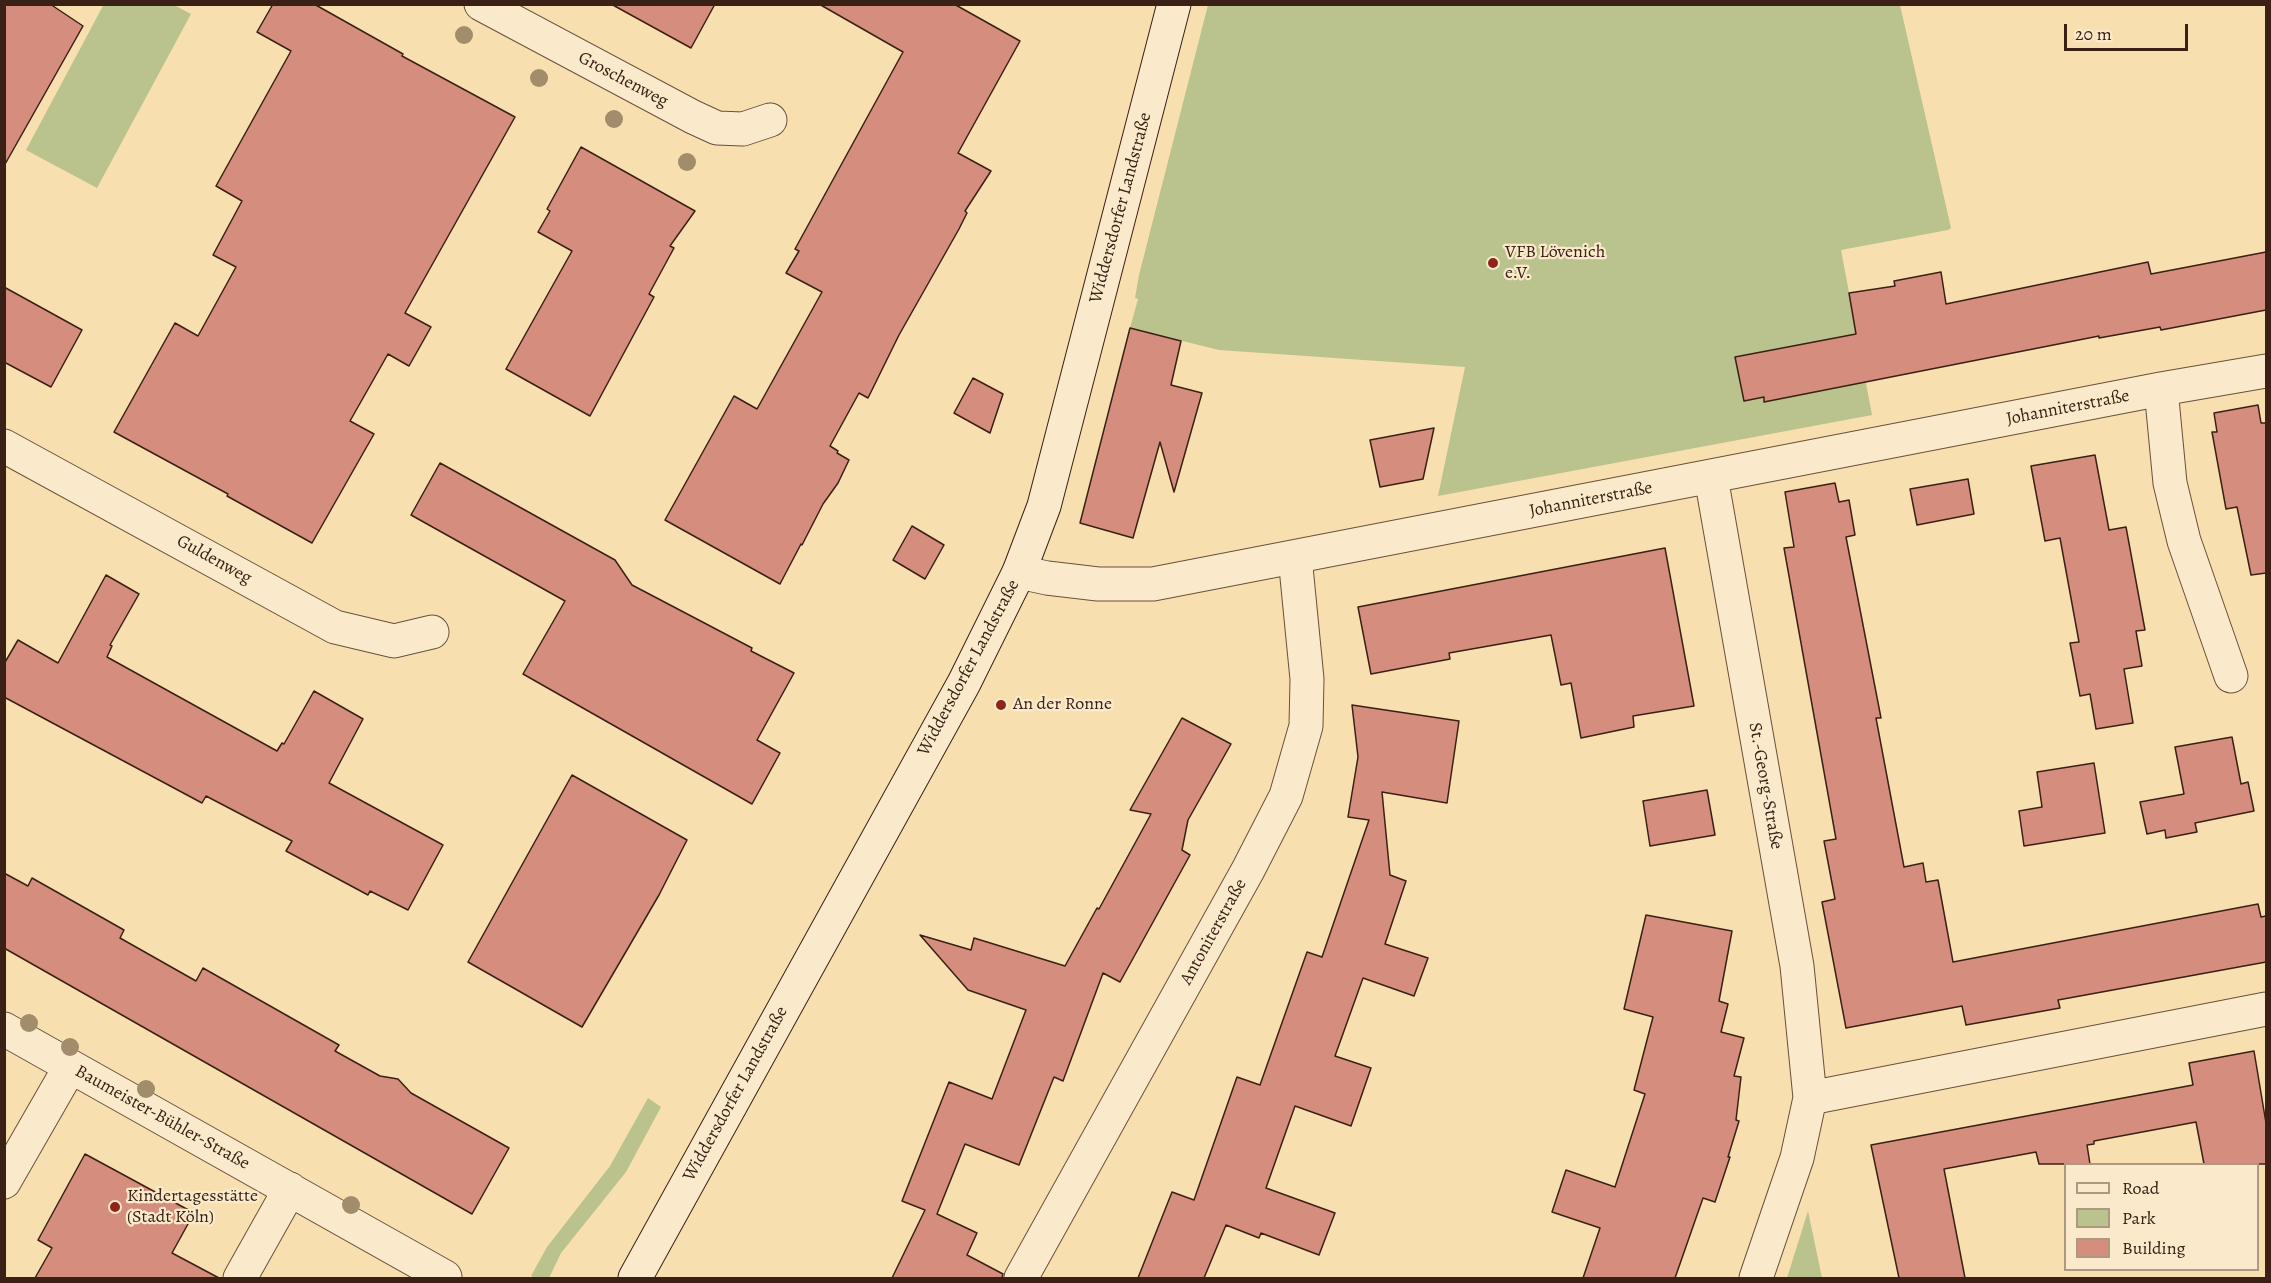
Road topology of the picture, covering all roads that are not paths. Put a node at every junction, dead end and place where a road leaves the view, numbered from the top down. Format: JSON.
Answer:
{"nodes":[{"id":1,"x":481,"y":4,"type":"edge"},
{"id":2,"x":1174,"y":4,"type":"edge"},
{"id":3,"x":770,"y":120,"type":"dead end"},
{"id":4,"x":2266,"y":371,"type":"edge"},
{"id":5,"x":2161,"y":389,"type":"junction"},
{"id":6,"x":4,"y":446,"type":"edge"},
{"id":7,"x":1711,"y":477,"type":"junction"},
{"id":8,"x":1295,"y":557,"type":"junction"},
{"id":9,"x":1019,"y":573,"type":"junction"},
{"id":10,"x":432,"y":632,"type":"dead end"},
{"id":11,"x":2230,"y":676,"type":"dead end"},
{"id":12,"x":2266,"y":1009,"type":"edge"},
{"id":13,"x":4,"y":1029,"type":"edge"},
{"id":14,"x":70,"y":1067,"type":"junction"},
{"id":15,"x":1810,"y":1098,"type":"junction"},
{"id":16,"x":4,"y":1182,"type":"edge"},
{"id":17,"x":290,"y":1189,"type":"junction"},
{"id":18,"x":445,"y":1277,"type":"edge"},
{"id":19,"x":240,"y":1278,"type":"edge"},
{"id":20,"x":634,"y":1278,"type":"edge"},
{"id":21,"x":1021,"y":1278,"type":"edge"},
{"id":22,"x":1756,"y":1278,"type":"edge"}],
"edges":[{"from":1,"to":3,"type":"street","name":"Groschenweg"},
{"from":2,"to":9,"type":"street","name":"Widdersdorfer Landstraße"},
{"from":4,"to":5,"type":"street","name":"Johanniterstraße"},
{"from":5,"to":7,"type":"street","name":"Johanniterstraße"},
{"from":5,"to":11,"type":"street"},
{"from":6,"to":10,"type":"street","name":"Guldenweg"},
{"from":7,"to":8,"type":"street","name":"Johanniterstraße"},
{"from":7,"to":15,"type":"street","name":"St.-Georg-Straße"},
{"from":8,"to":9,"type":"street","name":"Johanniterstraße"},
{"from":8,"to":21,"type":"street","name":"Antoniterstraße"},
{"from":9,"to":20,"type":"street","name":"Widdersdorfer Landstraße"},
{"from":12,"to":15,"type":"street"},
{"from":13,"to":14,"type":"street","name":"Baumeister-Bühler-Straße"},
{"from":14,"to":16,"type":"street"},
{"from":14,"to":17,"type":"street","name":"Baumeister-Bühler-Straße"},
{"from":15,"to":22,"type":"street","name":"St.-Georg-Straße"},
{"from":17,"to":18,"type":"street","name":"Baumeister-Bühler-Straße"},
{"from":17,"to":19,"type":"street"}]}
